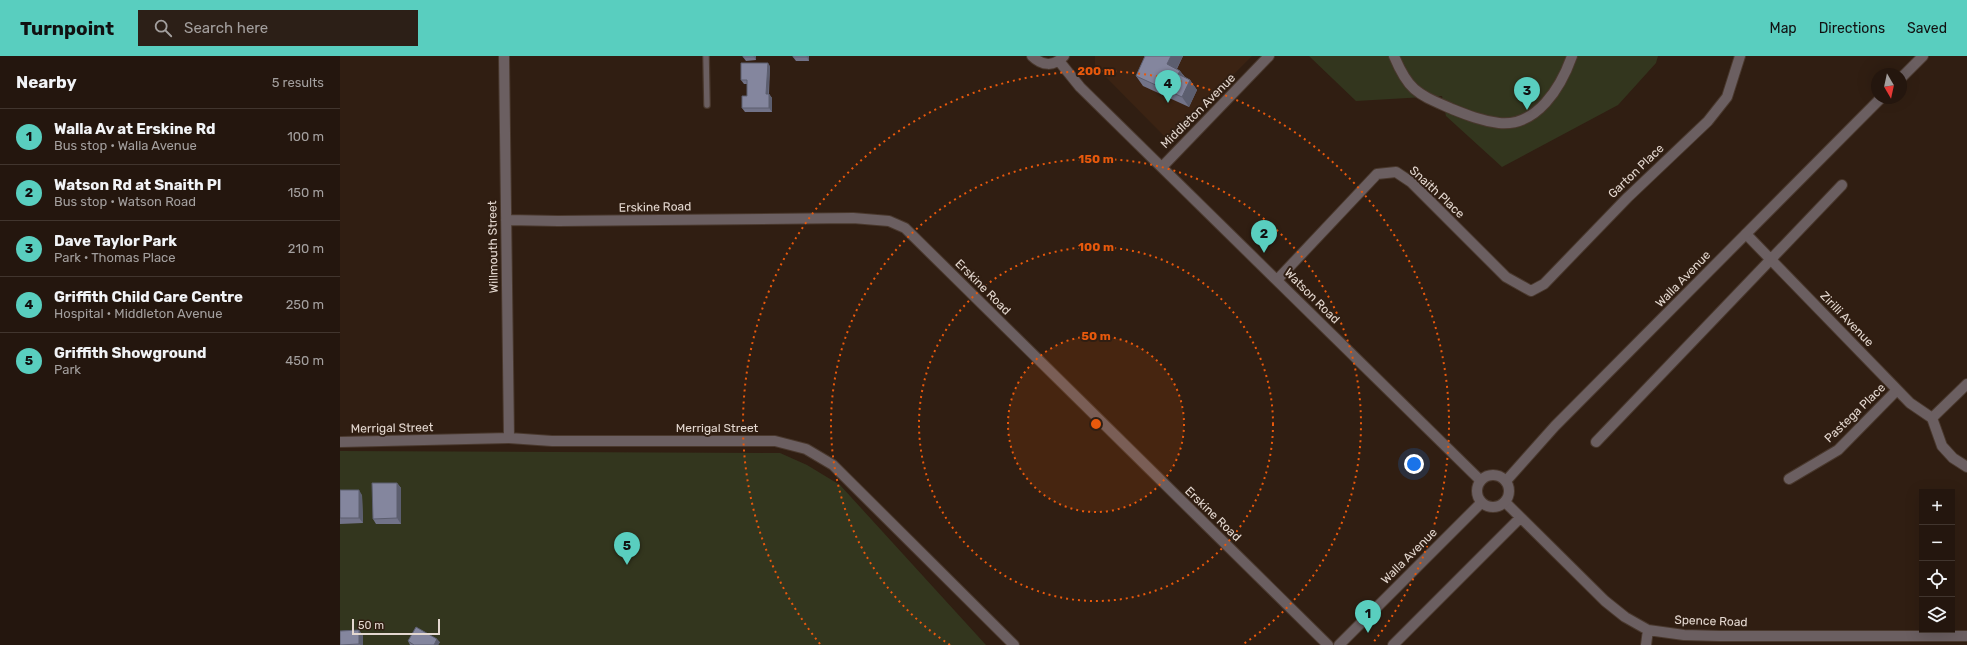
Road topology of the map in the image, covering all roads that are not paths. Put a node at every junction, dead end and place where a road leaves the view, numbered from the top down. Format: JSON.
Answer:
{"nodes":[{"id":1,"x":504,"y":56,"type":"edge"},
{"id":2,"x":706,"y":56,"type":"edge"},
{"id":3,"x":1032,"y":56,"type":"edge"},
{"id":4,"x":1269,"y":56,"type":"edge"},
{"id":5,"x":1394,"y":56,"type":"edge"},
{"id":6,"x":1572,"y":56,"type":"edge"},
{"id":7,"x":1740,"y":56,"type":"edge"},
{"id":8,"x":1924,"y":56,"type":"edge"},
{"id":9,"x":1062,"y":59,"type":"edge"},
{"id":10,"x":1907,"y":72,"type":"edge"},
{"id":11,"x":1875,"y":104,"type":"edge"},
{"id":12,"x":706,"y":105,"type":"dead end"},
{"id":13,"x":1162,"y":167,"type":"junction"},
{"id":14,"x":1842,"y":185,"type":"dead end"},
{"id":15,"x":506,"y":220,"type":"junction"},
{"id":16,"x":1746,"y":234,"type":"junction"},
{"id":17,"x":1771,"y":260,"type":"junction"},
{"id":18,"x":1277,"y":280,"type":"junction"},
{"id":19,"x":1531,"y":291,"type":"joint"},
{"id":20,"x":1967,"y":384,"type":"edge"},
{"id":21,"x":1897,"y":390,"type":"junction"},
{"id":22,"x":1932,"y":418,"type":"junction"},
{"id":23,"x":509,"y":438,"type":"junction"},
{"id":24,"x":340,"y":442,"type":"edge"},
{"id":25,"x":1596,"y":442,"type":"dead end"},
{"id":26,"x":1967,"y":467,"type":"edge"},
{"id":27,"x":1789,"y":479,"type":"dead end"},
{"id":28,"x":1480,"y":480,"type":"junction"},
{"id":29,"x":1506,"y":481,"type":"junction"},
{"id":30,"x":1481,"y":502,"type":"junction"},
{"id":31,"x":1505,"y":502,"type":"junction"},
{"id":32,"x":1520,"y":518,"type":"junction"},
{"id":33,"x":1648,"y":630,"type":"junction"},
{"id":34,"x":1967,"y":636,"type":"edge"},
{"id":35,"x":1014,"y":645,"type":"edge"},
{"id":36,"x":1328,"y":645,"type":"edge"},
{"id":37,"x":1339,"y":645,"type":"edge"},
{"id":38,"x":1393,"y":645,"type":"edge"},
{"id":39,"x":1646,"y":645,"type":"edge"}],
"edges":[{"from":1,"to":15,"type":"street","name":"Willmouth Street"},
{"from":2,"to":12,"type":"lane"},
{"from":3,"to":9,"type":"street"},
{"from":4,"to":13,"type":"street","name":"Middleton Avenue"},
{"from":5,"to":6,"type":"street"},
{"from":7,"to":19,"type":"street","name":"Garton Place"},
{"from":8,"to":10,"type":"street"},
{"from":9,"to":13,"type":"street","name":"Watson Road"},
{"from":11,"to":16,"type":"street","name":"Walla Avenue"},
{"from":13,"to":18,"type":"street","name":"Watson Road"},
{"from":14,"to":17,"type":"street"},
{"from":15,"to":23,"type":"street","name":"Willmouth Street"},
{"from":15,"to":36,"type":"street","name":"Erskine Road"},
{"from":16,"to":17,"type":"street","name":"Zirilli Avenue"},
{"from":16,"to":29,"type":"street","name":"Walla Avenue"},
{"from":17,"to":21,"type":"street","name":"Zirilli Avenue"},
{"from":17,"to":25,"type":"street"},
{"from":18,"to":19,"type":"street","name":"Snaith Place"},
{"from":18,"to":28,"type":"street","name":"Watson Road"},
{"from":20,"to":22,"type":"street"},
{"from":21,"to":22,"type":"street","name":"Zirilli Avenue"},
{"from":21,"to":27,"type":"street","name":"Pastega Place"},
{"from":22,"to":26,"type":"street"},
{"from":23,"to":24,"type":"street","name":"Merrigal Street"},
{"from":23,"to":35,"type":"street","name":"Merrigal Street"},
{"from":28,"to":29,"type":"street"},
{"from":28,"to":30,"type":"street"},
{"from":29,"to":31,"type":"street"},
{"from":30,"to":31,"type":"street"},
{"from":30,"to":37,"type":"street","name":"Walla Avenue"},
{"from":31,"to":32,"type":"street","name":"Spence Road"},
{"from":32,"to":33,"type":"street","name":"Spence Road"},
{"from":32,"to":38,"type":"street"},
{"from":33,"to":34,"type":"street","name":"Spence Road"},
{"from":33,"to":39,"type":"street"}]}
